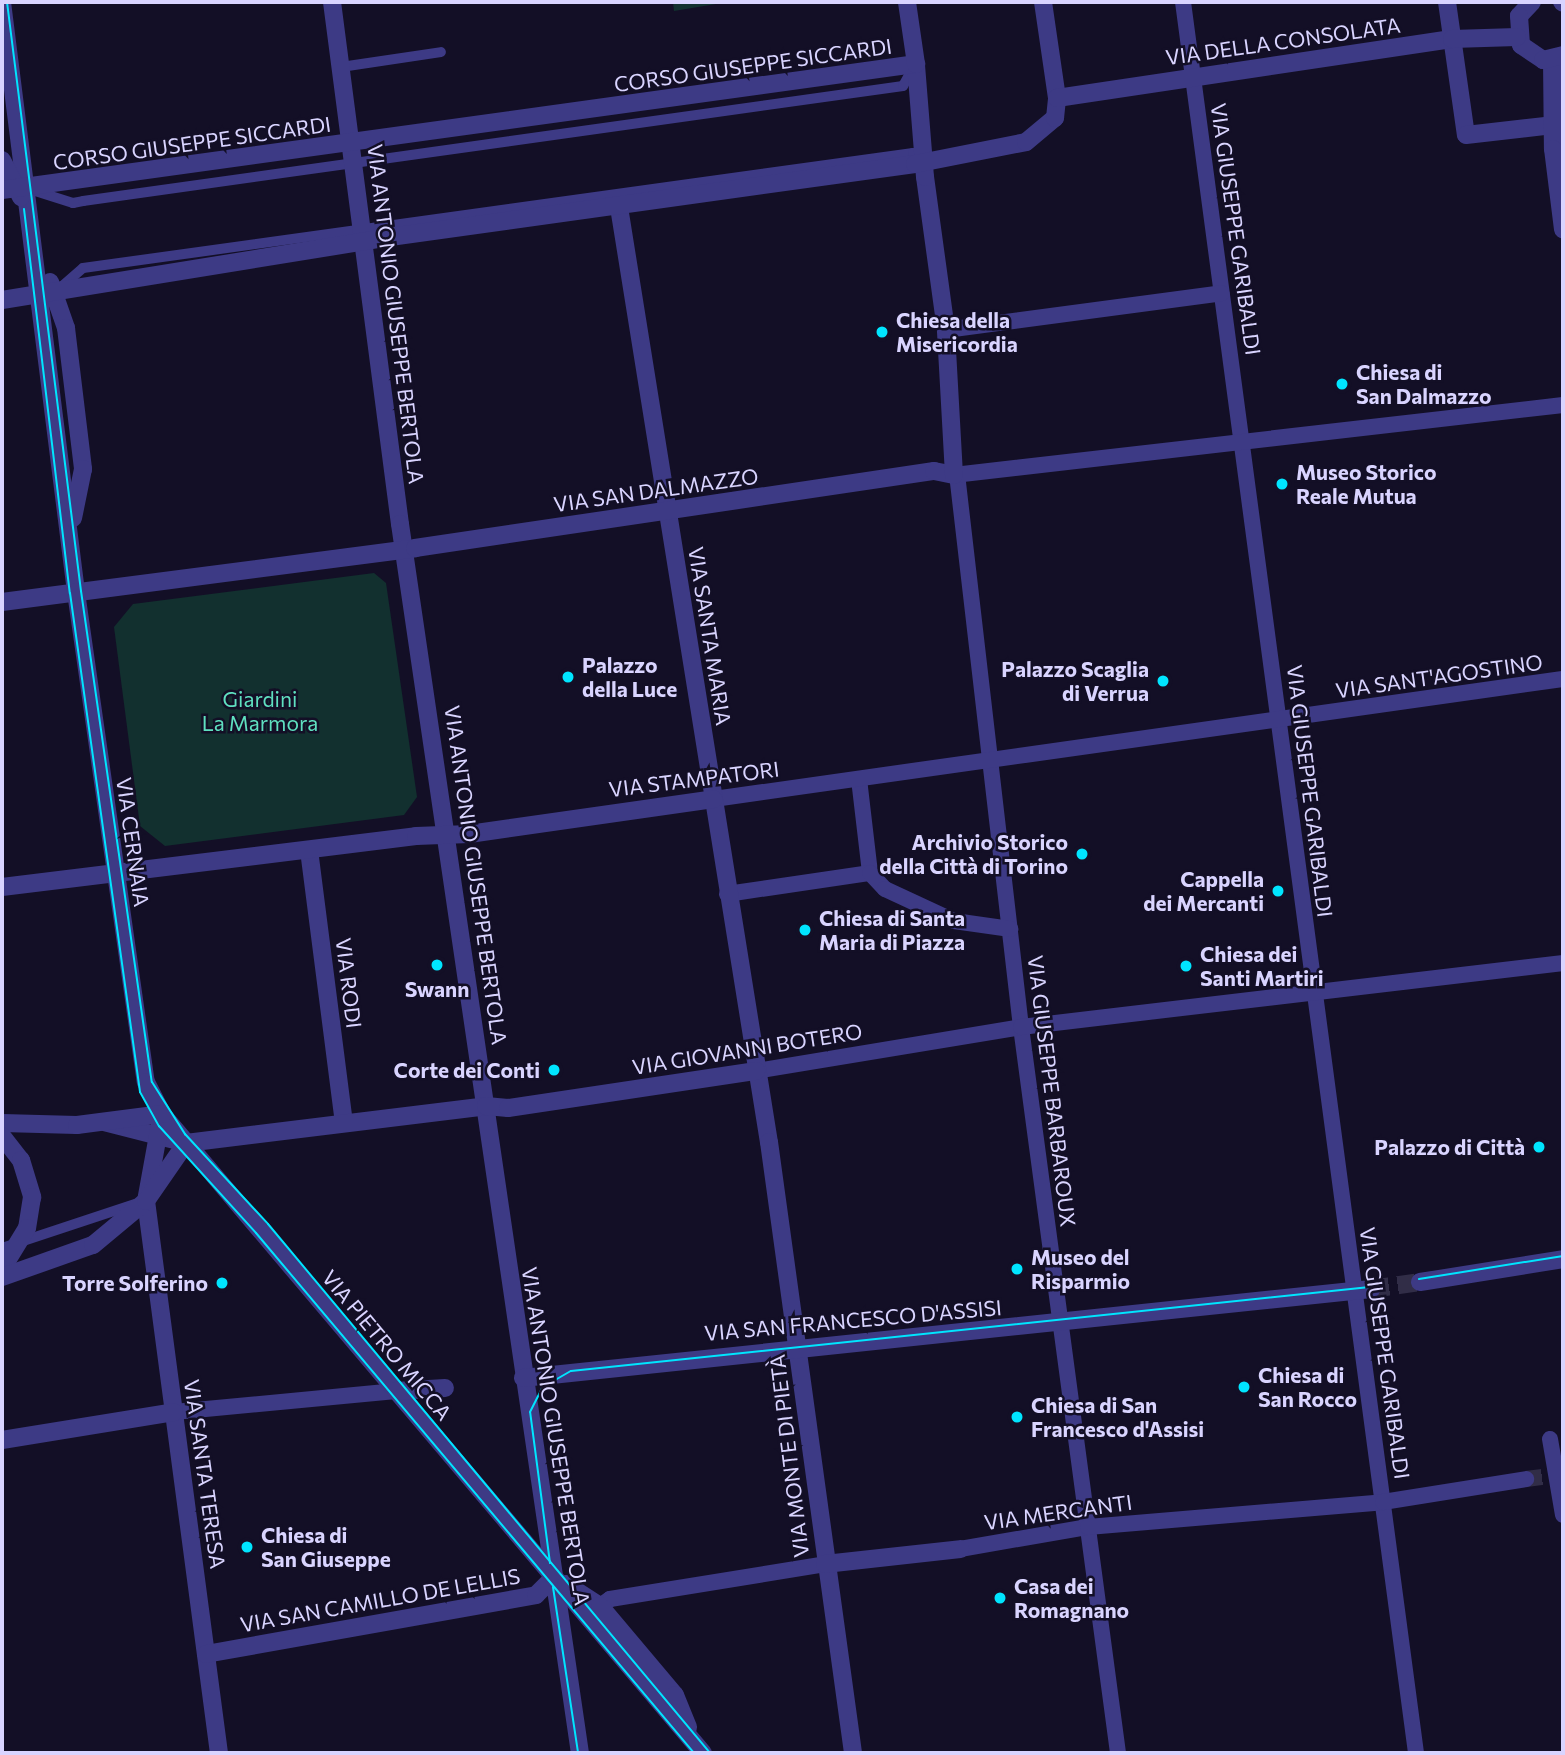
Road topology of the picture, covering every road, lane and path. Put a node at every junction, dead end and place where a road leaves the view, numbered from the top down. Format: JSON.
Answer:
{"nodes":[{"id":1,"x":2,"y":2,"type":"edge"},
{"id":2,"x":332,"y":2,"type":"edge"},
{"id":3,"x":907,"y":2,"type":"edge"},
{"id":4,"x":1043,"y":2,"type":"edge"},
{"id":5,"x":1183,"y":2,"type":"edge"},
{"id":6,"x":1447,"y":2,"type":"edge"},
{"id":7,"x":1532,"y":2,"type":"edge"},
{"id":8,"x":1517,"y":37,"type":"junction"},
{"id":9,"x":1452,"y":39,"type":"junction"},
{"id":10,"x":441,"y":52,"type":"dead end"},
{"id":11,"x":1558,"y":57,"type":"edge"},
{"id":12,"x":916,"y":64,"type":"junction"},
{"id":13,"x":341,"y":67,"type":"junction"},
{"id":14,"x":1194,"y":75,"type":"junction"},
{"id":15,"x":1057,"y":97,"type":"junction"},
{"id":16,"x":1559,"y":124,"type":"edge"},
{"id":17,"x":352,"y":143,"type":"junction"},
{"id":18,"x":2,"y":160,"type":"edge"},
{"id":19,"x":924,"y":162,"type":"junction"},
{"id":20,"x":354,"y":163,"type":"junction"},
{"id":21,"x":15,"y":189,"type":"edge"},
{"id":22,"x":619,"y":207,"type":"junction"},
{"id":23,"x":1563,"y":229,"type":"edge"},
{"id":24,"x":361,"y":236,"type":"junction"},
{"id":25,"x":48,"y":293,"type":"junction"},
{"id":26,"x":1222,"y":293,"type":"junction"},
{"id":27,"x":2,"y":300,"type":"edge"},
{"id":28,"x":946,"y":330,"type":"junction"},
{"id":29,"x":1563,"y":405,"type":"edge"},
{"id":30,"x":1244,"y":445,"type":"junction"},
{"id":31,"x":956,"y":474,"type":"junction"},
{"id":32,"x":667,"y":512,"type":"junction"},
{"id":33,"x":404,"y":549,"type":"junction"},
{"id":34,"x":76,"y":592,"type":"junction"},
{"id":35,"x":2,"y":602,"type":"edge"},
{"id":36,"x":1563,"y":680,"type":"edge"},
{"id":37,"x":1279,"y":719,"type":"junction"},
{"id":38,"x":993,"y":760,"type":"junction"},
{"id":39,"x":859,"y":779,"type":"junction"},
{"id":40,"x":714,"y":799,"type":"junction"},
{"id":41,"x":448,"y":833,"type":"junction"},
{"id":42,"x":309,"y":850,"type":"junction"},
{"id":43,"x":870,"y":873,"type":"junction"},
{"id":44,"x":114,"y":875,"type":"junction"},
{"id":45,"x":2,"y":887,"type":"edge"},
{"id":46,"x":727,"y":894,"type":"junction"},
{"id":47,"x":1010,"y":929,"type":"junction"},
{"id":48,"x":1563,"y":963,"type":"edge"},
{"id":49,"x":1315,"y":993,"type":"junction"},
{"id":50,"x":1021,"y":1027,"type":"junction"},
{"id":51,"x":756,"y":1071,"type":"junction"},
{"id":52,"x":486,"y":1106,"type":"junction"},
{"id":53,"x":162,"y":1114,"type":"junction"},
{"id":54,"x":104,"y":1122,"type":"junction"},
{"id":55,"x":344,"y":1122,"type":"junction"},
{"id":56,"x":2,"y":1123,"type":"edge"},
{"id":57,"x":158,"y":1135,"type":"junction"},
{"id":58,"x":2,"y":1136,"type":"edge"},
{"id":59,"x":186,"y":1143,"type":"junction"},
{"id":60,"x":146,"y":1201,"type":"junction"},
{"id":61,"x":22,"y":1240,"type":"junction"},
{"id":62,"x":2,"y":1248,"type":"edge"},
{"id":63,"x":1563,"y":1259,"type":"edge"},
{"id":64,"x":2,"y":1269,"type":"edge"},
{"id":65,"x":2,"y":1277,"type":"edge"},
{"id":66,"x":1420,"y":1282,"type":"tunnel mouth"},
{"id":67,"x":1363,"y":1291,"type":"junction"},
{"id":68,"x":1058,"y":1324,"type":"junction"},
{"id":69,"x":799,"y":1347,"type":"junction"},
{"id":70,"x":523,"y":1378,"type":"junction"},
{"id":71,"x":445,"y":1388,"type":"dead end"},
{"id":72,"x":396,"y":1391,"type":"junction"},
{"id":73,"x":174,"y":1412,"type":"junction"},
{"id":74,"x":1550,"y":1439,"type":"dead end"},
{"id":75,"x":2,"y":1440,"type":"edge"},
{"id":76,"x":1547,"y":1476,"type":"edge"},
{"id":77,"x":1383,"y":1502,"type":"junction"},
{"id":78,"x":1563,"y":1515,"type":"edge"},
{"id":79,"x":1088,"y":1527,"type":"junction"},
{"id":80,"x":960,"y":1549,"type":"joint"},
{"id":81,"x":825,"y":1564,"type":"junction"},
{"id":82,"x":554,"y":1577,"type":"junction"},
{"id":83,"x":600,"y":1606,"type":"junction"},
{"id":84,"x":206,"y":1654,"type":"junction"},
{"id":85,"x":698,"y":1748,"type":"edge"},
{"id":86,"x":219,"y":1753,"type":"edge"},
{"id":87,"x":580,"y":1753,"type":"edge"},
{"id":88,"x":853,"y":1753,"type":"edge"},
{"id":89,"x":1118,"y":1753,"type":"edge"},
{"id":90,"x":1416,"y":1753,"type":"edge"}],
"edges":[{"from":1,"to":21,"type":"street","name":"VIA CERNAIA"},
{"from":2,"to":13,"type":"street","name":"VIA ANTONIO GIUSEPPE BERTOLA"},
{"from":3,"to":12,"type":"street","name":"VIA GIUSEPPE BARBAROUX"},
{"from":4,"to":15,"type":"street"},
{"from":5,"to":14,"type":"street","name":"VIA GIUSEPPE GARIBALDI"},
{"from":6,"to":9,"type":"street"},
{"from":7,"to":8,"type":"street"},
{"from":8,"to":9,"type":"street","name":"VIA DELLA CONSOLATA"},
{"from":8,"to":11,"type":"street"},
{"from":9,"to":14,"type":"street","name":"VIA DELLA CONSOLATA"},
{"from":9,"to":16,"type":"street"},
{"from":10,"to":13,"type":"lane"},
{"from":11,"to":16,"type":"street"},
{"from":12,"to":17,"type":"street","name":"CORSO GIUSEPPE SICCARDI"},
{"from":12,"to":19,"type":"street","name":"VIA GIUSEPPE BARBAROUX"},
{"from":12,"to":20,"type":"lane","name":"CORSO GIUSEPPE SICCARDI"},
{"from":13,"to":17,"type":"street","name":"VIA ANTONIO GIUSEPPE BERTOLA"},
{"from":14,"to":15,"type":"street","name":"VIA DELLA CONSOLATA"},
{"from":14,"to":26,"type":"street","name":"VIA GIUSEPPE GARIBALDI"},
{"from":15,"to":19,"type":"street"},
{"from":16,"to":23,"type":"street"},
{"from":17,"to":20,"type":"street","name":"VIA ANTONIO GIUSEPPE BERTOLA"},
{"from":17,"to":21,"type":"street","name":"CORSO GIUSEPPE SICCARDI"},
{"from":18,"to":21,"type":"street","name":"VIA CERNAIA"},
{"from":19,"to":22,"type":"street"},
{"from":19,"to":24,"type":"lane"},
{"from":19,"to":28,"type":"street","name":"VIA GIUSEPPE BARBAROUX"},
{"from":20,"to":21,"type":"lane","name":"CORSO GIUSEPPE SICCARDI"},
{"from":20,"to":24,"type":"street","name":"VIA ANTONIO GIUSEPPE BERTOLA"},
{"from":21,"to":25,"type":"street","name":"VIA CERNAIA"},
{"from":22,"to":24,"type":"street"},
{"from":22,"to":32,"type":"street","name":"VIA SANTA MARIA"},
{"from":24,"to":25,"type":"street"},
{"from":24,"to":33,"type":"street","name":"VIA ANTONIO GIUSEPPE BERTOLA"},
{"from":25,"to":27,"type":"street"},
{"from":25,"to":34,"type":"street","name":"VIA CERNAIA"},
{"from":26,"to":28,"type":"street"},
{"from":26,"to":30,"type":"street","name":"VIA GIUSEPPE GARIBALDI"},
{"from":28,"to":31,"type":"street","name":"VIA GIUSEPPE BARBAROUX"},
{"from":29,"to":30,"type":"street","name":"VIA SAN DALMAZZO"},
{"from":30,"to":31,"type":"street","name":"VIA SAN DALMAZZO"},
{"from":30,"to":37,"type":"street","name":"VIA GIUSEPPE GARIBALDI"},
{"from":31,"to":32,"type":"street","name":"VIA SAN DALMAZZO"},
{"from":31,"to":38,"type":"street","name":"VIA GIUSEPPE BARBAROUX"},
{"from":32,"to":33,"type":"street","name":"VIA SAN DALMAZZO"},
{"from":32,"to":40,"type":"street","name":"VIA SANTA MARIA"},
{"from":33,"to":34,"type":"street","name":"VIA SAN DALMAZZO"},
{"from":33,"to":41,"type":"street","name":"VIA ANTONIO GIUSEPPE BERTOLA"},
{"from":34,"to":35,"type":"street","name":"VIA SAN DALMAZZO"},
{"from":34,"to":44,"type":"street","name":"VIA CERNAIA"},
{"from":36,"to":37,"type":"street","name":"VIA SANT'AGOSTINO"},
{"from":37,"to":38,"type":"street","name":"VIA STAMPATORI"},
{"from":37,"to":49,"type":"street","name":"VIA GIUSEPPE GARIBALDI"},
{"from":38,"to":39,"type":"street","name":"VIA STAMPATORI"},
{"from":38,"to":47,"type":"street","name":"VIA GIUSEPPE BARBAROUX"},
{"from":39,"to":40,"type":"street","name":"VIA STAMPATORI"},
{"from":39,"to":43,"type":"street"},
{"from":40,"to":41,"type":"street","name":"VIA STAMPATORI"},
{"from":40,"to":46,"type":"street","name":"VIA SANTA MARIA"},
{"from":41,"to":42,"type":"street","name":"VIA STAMPATORI"},
{"from":41,"to":52,"type":"street","name":"VIA ANTONIO GIUSEPPE BERTOLA"},
{"from":42,"to":44,"type":"street","name":"VIA STAMPATORI"},
{"from":42,"to":55,"type":"street","name":"VIA RODI"},
{"from":43,"to":46,"type":"street"},
{"from":43,"to":47,"type":"street"},
{"from":44,"to":45,"type":"street","name":"VIA STAMPATORI"},
{"from":44,"to":53,"type":"street","name":"VIA CERNAIA"},
{"from":46,"to":51,"type":"street","name":"VIA SANTA MARIA"},
{"from":47,"to":50,"type":"street","name":"VIA GIUSEPPE BARBAROUX"},
{"from":48,"to":49,"type":"street","name":"VIA GIOVANNI BOTERO"},
{"from":49,"to":50,"type":"street","name":"VIA GIOVANNI BOTERO"},
{"from":49,"to":67,"type":"street","name":"VIA GIUSEPPE GARIBALDI"},
{"from":50,"to":51,"type":"street","name":"VIA GIOVANNI BOTERO"},
{"from":50,"to":68,"type":"street","name":"VIA GIUSEPPE BARBAROUX"},
{"from":51,"to":52,"type":"street","name":"VIA GIOVANNI BOTERO"},
{"from":51,"to":69,"type":"street","name":"VIA MONTE DI PIETÀ"},
{"from":52,"to":55,"type":"street","name":"VIA GIOVANNI BOTERO"},
{"from":52,"to":70,"type":"street","name":"VIA ANTONIO GIUSEPPE BERTOLA"},
{"from":53,"to":54,"type":"street"},
{"from":53,"to":57,"type":"street","name":"VIA SANTA TERESA"},
{"from":53,"to":59,"type":"street","name":"VIA CERNAIA"},
{"from":54,"to":56,"type":"street"},
{"from":54,"to":57,"type":"street"},
{"from":55,"to":59,"type":"street","name":"VIA GIOVANNI BOTERO"},
{"from":57,"to":59,"type":"street"},
{"from":57,"to":60,"type":"street","name":"VIA SANTA TERESA"},
{"from":58,"to":61,"type":"street"},
{"from":59,"to":60,"type":"street"},
{"from":59,"to":72,"type":"street","name":"VIA PIETRO MICCA"},
{"from":60,"to":61,"type":"lane"},
{"from":60,"to":65,"type":"street"},
{"from":60,"to":73,"type":"street","name":"VIA SANTA TERESA"},
{"from":61,"to":62,"type":"lane"},
{"from":61,"to":64,"type":"street"},
{"from":63,"to":66,"type":"street"},
{"from":67,"to":68,"type":"street","name":"VIA SAN FRANCESCO D'ASSISI"},
{"from":67,"to":77,"type":"street","name":"VIA GIUSEPPE GARIBALDI"},
{"from":68,"to":69,"type":"street","name":"VIA SAN FRANCESCO D'ASSISI"},
{"from":68,"to":79,"type":"street","name":"VIA GIUSEPPE BARBAROUX"},
{"from":69,"to":70,"type":"street","name":"VIA SAN FRANCESCO D'ASSISI"},
{"from":69,"to":81,"type":"street","name":"VIA MONTE DI PIETÀ"},
{"from":70,"to":82,"type":"street","name":"VIA ANTONIO GIUSEPPE BERTOLA"},
{"from":71,"to":72,"type":"street"},
{"from":72,"to":73,"type":"street"},
{"from":72,"to":82,"type":"street","name":"VIA PIETRO MICCA"},
{"from":73,"to":75,"type":"street"},
{"from":73,"to":84,"type":"street","name":"VIA SANTA TERESA"},
{"from":74,"to":76,"type":"street"},
{"from":76,"to":77,"type":"street","name":"VIA MERCANTI"},
{"from":76,"to":78,"type":"street"},
{"from":77,"to":79,"type":"street","name":"VIA MERCANTI"},
{"from":77,"to":90,"type":"street","name":"VIA GIUSEPPE GARIBALDI"},
{"from":79,"to":80,"type":"street","name":"VIA MERCANTI"},
{"from":79,"to":89,"type":"street","name":"VIA GIUSEPPE BARBAROUX"},
{"from":80,"to":81,"type":"street","name":"VIA MERCANTI"},
{"from":81,"to":83,"type":"street","name":"VIA MERCANTI"},
{"from":81,"to":88,"type":"street","name":"VIA MONTE DI PIETÀ"},
{"from":82,"to":83,"type":"street","name":"VIA PIETRO MICCA"},
{"from":82,"to":84,"type":"street","name":"VIA SAN CAMILLO DE LELLIS"},
{"from":82,"to":85,"type":"street","name":"VIA PIETRO MICCA"},
{"from":82,"to":87,"type":"street","name":"VIA ANTONIO GIUSEPPE BERTOLA"},
{"from":83,"to":85,"type":"street","name":"VIA PIETRO MICCA"},
{"from":84,"to":86,"type":"street","name":"VIA SANTA TERESA"}]}
